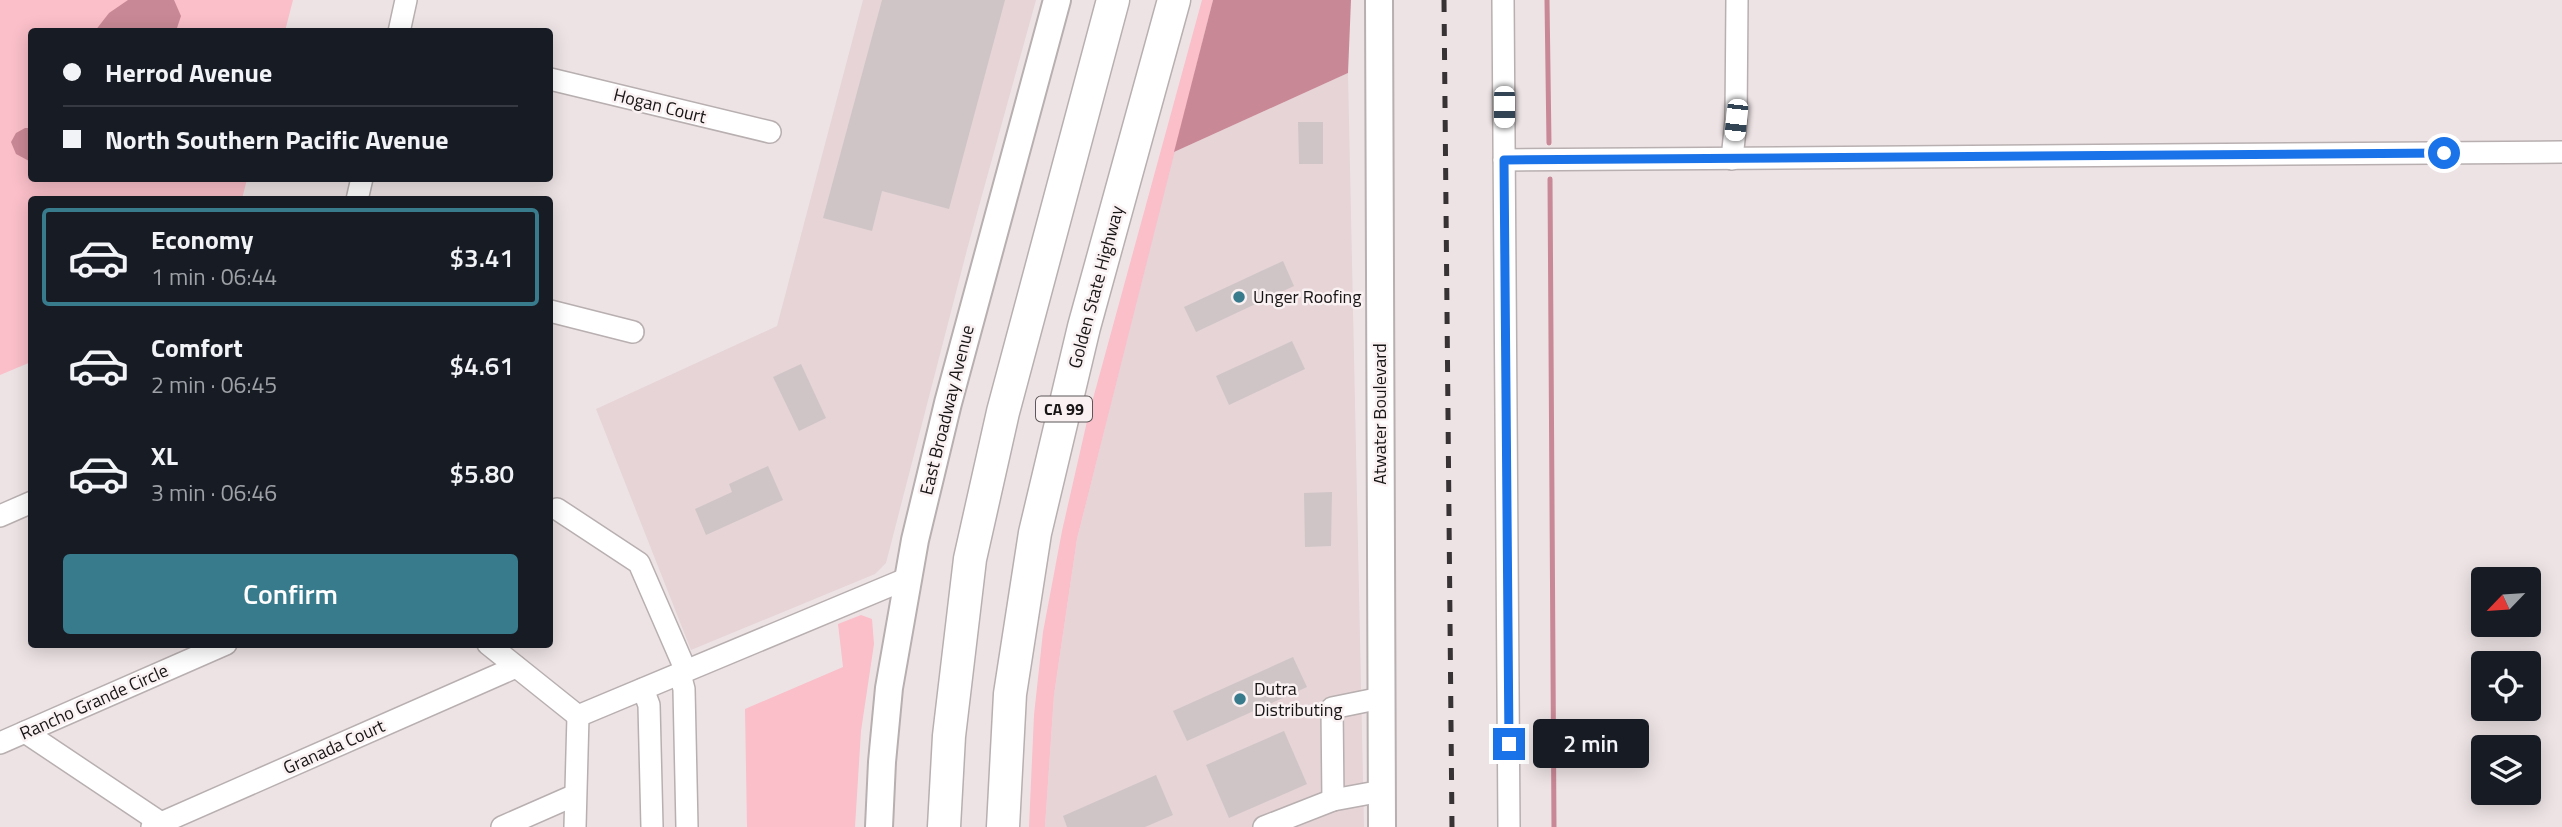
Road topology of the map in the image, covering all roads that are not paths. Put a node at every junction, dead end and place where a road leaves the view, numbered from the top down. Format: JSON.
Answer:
{"nodes":[{"id":1,"x":407,"y":0,"type":"edge"},
{"id":2,"x":1057,"y":0,"type":"edge"},
{"id":3,"x":1113,"y":0,"type":"edge"},
{"id":4,"x":1174,"y":0,"type":"edge"},
{"id":5,"x":1379,"y":0,"type":"edge"},
{"id":6,"x":1503,"y":0,"type":"edge"},
{"id":7,"x":1737,"y":0,"type":"edge"},
{"id":8,"x":400,"y":28,"type":"edge"},
{"id":9,"x":553,"y":80,"type":"edge"},
{"id":10,"x":770,"y":132,"type":"dead end"},
{"id":11,"x":2562,"y":152,"type":"edge"},
{"id":12,"x":1732,"y":159,"type":"junction"},
{"id":13,"x":1504,"y":160,"type":"junction"},
{"id":14,"x":553,"y":312,"type":"edge"},
{"id":15,"x":633,"y":332,"type":"dead end"},
{"id":16,"x":28,"y":504,"type":"edge"},
{"id":17,"x":558,"y":509,"type":"dead end"},
{"id":18,"x":0,"y":516,"type":"edge"},
{"id":19,"x":906,"y":579,"type":"junction"},
{"id":20,"x":217,"y":648,"type":"edge"},
{"id":21,"x":493,"y":648,"type":"edge"},
{"id":22,"x":516,"y":667,"type":"junction"},
{"id":23,"x":683,"y":672,"type":"junction"},
{"id":24,"x":643,"y":689,"type":"junction"},
{"id":25,"x":1381,"y":698,"type":"junction"},
{"id":26,"x":578,"y":716,"type":"junction"},
{"id":27,"x":25,"y":732,"type":"junction"},
{"id":28,"x":0,"y":743,"type":"edge"},
{"id":29,"x":1382,"y":791,"type":"junction"},
{"id":30,"x":575,"y":795,"type":"junction"},
{"id":31,"x":1333,"y":800,"type":"junction"},
{"id":32,"x":160,"y":826,"type":"edge"},
{"id":33,"x":502,"y":827,"type":"edge"},
{"id":34,"x":575,"y":827,"type":"edge"},
{"id":35,"x":652,"y":827,"type":"edge"},
{"id":36,"x":687,"y":827,"type":"edge"},
{"id":37,"x":879,"y":827,"type":"edge"},
{"id":38,"x":944,"y":827,"type":"edge"},
{"id":39,"x":1003,"y":827,"type":"edge"},
{"id":40,"x":1264,"y":827,"type":"edge"},
{"id":41,"x":1382,"y":827,"type":"edge"},
{"id":42,"x":1509,"y":827,"type":"edge"}],
"edges":[{"from":1,"to":8,"type":"street"},
{"from":2,"to":19,"type":"main road","name":"East Broadway Avenue"},
{"from":3,"to":38,"type":"highway"},
{"from":4,"to":39,"type":"highway","name":"Golden State Highway","number":"CA 99"},
{"from":5,"to":25,"type":"main road","name":"Atwater Boulevard"},
{"from":6,"to":13,"type":"street"},
{"from":7,"to":12,"type":"street"},
{"from":9,"to":10,"type":"street","name":"Hogan Court"},
{"from":11,"to":12,"type":"street"},
{"from":12,"to":13,"type":"street"},
{"from":13,"to":42,"type":"street"},
{"from":14,"to":15,"type":"street"},
{"from":16,"to":18,"type":"street"},
{"from":17,"to":23,"type":"street"},
{"from":19,"to":23,"type":"street"},
{"from":19,"to":37,"type":"main road","name":"East Broadway Avenue"},
{"from":20,"to":27,"type":"street","name":"Rancho Grande Circle"},
{"from":21,"to":22,"type":"street"},
{"from":22,"to":26,"type":"street"},
{"from":22,"to":32,"type":"street","name":"Granada Court"},
{"from":23,"to":24,"type":"street"},
{"from":23,"to":36,"type":"street"},
{"from":24,"to":26,"type":"street"},
{"from":24,"to":35,"type":"street"},
{"from":25,"to":29,"type":"main road","name":"Atwater Boulevard"},
{"from":25,"to":31,"type":"street"},
{"from":26,"to":30,"type":"street"},
{"from":27,"to":28,"type":"street","name":"Rancho Grande Circle"},
{"from":27,"to":32,"type":"street"},
{"from":29,"to":31,"type":"street"},
{"from":29,"to":41,"type":"main road","name":"Atwater Boulevard"},
{"from":30,"to":33,"type":"street"},
{"from":30,"to":34,"type":"street"},
{"from":31,"to":40,"type":"street"}]}
